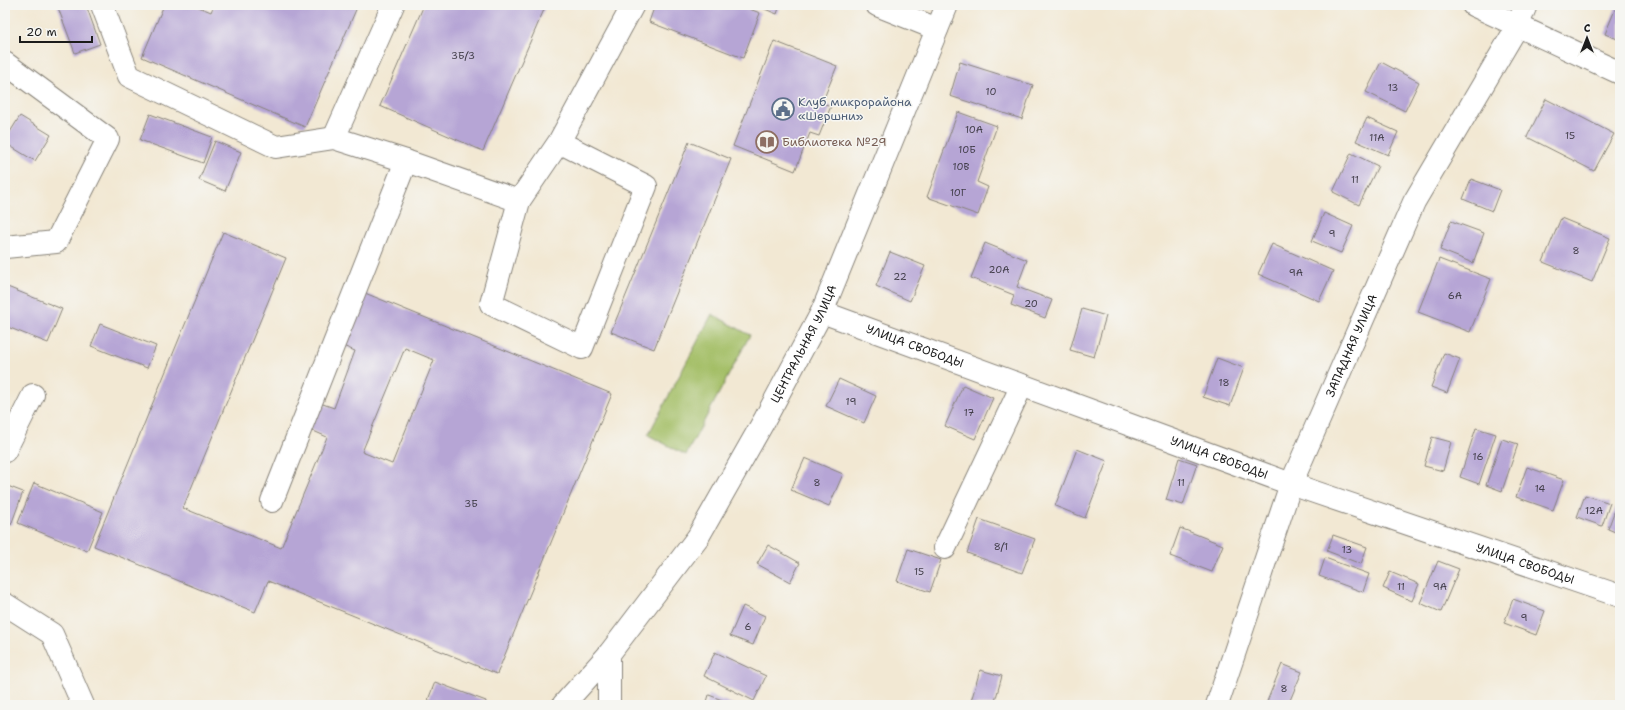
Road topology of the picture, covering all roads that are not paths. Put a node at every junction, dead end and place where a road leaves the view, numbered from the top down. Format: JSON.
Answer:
{"nodes":[{"id":1,"x":102,"y":5,"type":"edge"},
{"id":2,"x":393,"y":5,"type":"edge"},
{"id":3,"x":633,"y":5,"type":"edge"},
{"id":4,"x":877,"y":5,"type":"edge"},
{"id":5,"x":947,"y":5,"type":"edge"},
{"id":6,"x":1473,"y":5,"type":"edge"},
{"id":7,"x":1526,"y":5,"type":"edge"},
{"id":8,"x":1516,"y":27,"type":"junction"},
{"id":9,"x":937,"y":29,"type":"junction"},
{"id":10,"x":5,"y":63,"type":"edge"},
{"id":11,"x":1620,"y":73,"type":"edge"},
{"id":12,"x":334,"y":138,"type":"junction"},
{"id":13,"x":558,"y":142,"type":"junction"},
{"id":14,"x":406,"y":161,"type":"junction"},
{"id":15,"x":519,"y":201,"type":"junction"},
{"id":16,"x":5,"y":247,"type":"edge"},
{"id":17,"x":822,"y":312,"type":"junction"},
{"id":18,"x":1022,"y":385,"type":"junction"},
{"id":19,"x":33,"y":395,"type":"dead end"},
{"id":20,"x":5,"y":451,"type":"edge"},
{"id":21,"x":1291,"y":484,"type":"junction"},
{"id":22,"x":272,"y":501,"type":"dead end"},
{"id":23,"x":945,"y":548,"type":"dead end"},
{"id":24,"x":1620,"y":596,"type":"edge"},
{"id":25,"x":5,"y":604,"type":"edge"},
{"id":26,"x":609,"y":654,"type":"junction"},
{"id":27,"x":83,"y":705,"type":"edge"},
{"id":28,"x":563,"y":705,"type":"edge"},
{"id":29,"x":609,"y":705,"type":"edge"},
{"id":30,"x":1217,"y":705,"type":"edge"}],
"edges":[{"from":1,"to":12,"type":"street"},
{"from":2,"to":12,"type":"street"},
{"from":3,"to":13,"type":"street"},
{"from":4,"to":9,"type":"street"},
{"from":5,"to":9,"type":"street","name":"ЦЕНТРАЛЬНАЯ УЛИЦА"},
{"from":6,"to":8,"type":"street"},
{"from":7,"to":8,"type":"street","name":"ЗАПАДНАЯ УЛИЦА"},
{"from":8,"to":11,"type":"street"},
{"from":8,"to":21,"type":"street","name":"ЗАПАДНАЯ УЛИЦА"},
{"from":9,"to":17,"type":"street","name":"ЦЕНТРАЛЬНАЯ УЛИЦА"},
{"from":10,"to":16,"type":"street"},
{"from":12,"to":14,"type":"street"},
{"from":13,"to":15,"type":"street"},
{"from":13,"to":15,"type":"street"},
{"from":14,"to":15,"type":"street"},
{"from":14,"to":22,"type":"street"},
{"from":17,"to":18,"type":"street","name":"УЛИЦА СВОБОДЫ"},
{"from":17,"to":26,"type":"street","name":"ЦЕНТРАЛЬНАЯ УЛИЦА"},
{"from":18,"to":21,"type":"street","name":"УЛИЦА СВОБОДЫ"},
{"from":18,"to":23,"type":"street"},
{"from":19,"to":20,"type":"street"},
{"from":21,"to":24,"type":"street","name":"УЛИЦА СВОБОДЫ"},
{"from":21,"to":30,"type":"street","name":"ЗАПАДНАЯ УЛИЦА"},
{"from":25,"to":27,"type":"street"},
{"from":26,"to":28,"type":"street","name":"ЦЕНТРАЛЬНАЯ УЛИЦА"},
{"from":26,"to":29,"type":"street"}]}
